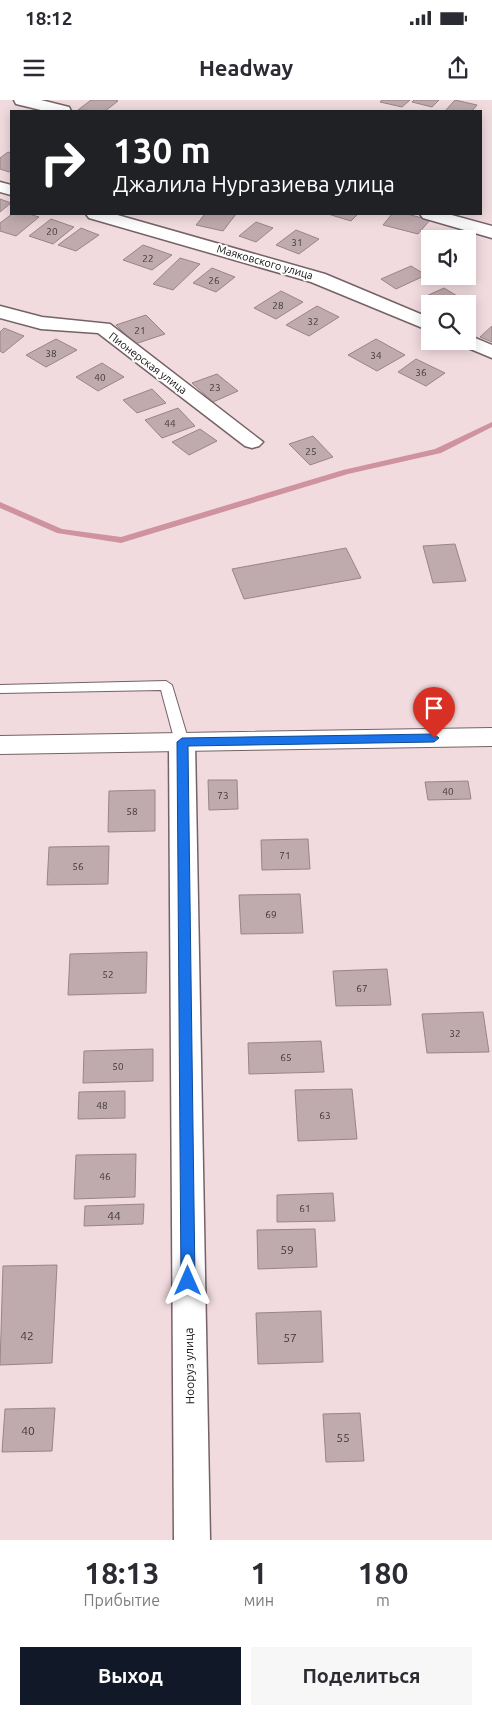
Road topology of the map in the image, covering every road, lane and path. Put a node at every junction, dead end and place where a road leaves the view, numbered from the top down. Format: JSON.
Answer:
{"nodes":[{"id":1,"x":22,"y":100,"type":"edge"},
{"id":2,"x":59,"y":110,"type":"edge"},
{"id":3,"x":98,"y":215,"type":"edge"},
{"id":4,"x":433,"y":215,"type":"edge"},
{"id":5,"x":492,"y":232,"type":"edge"},
{"id":6,"x":0,"y":312,"type":"edge"},
{"id":7,"x":421,"y":321,"type":"edge"},
{"id":8,"x":476,"y":345,"type":"edge"},
{"id":9,"x":492,"y":352,"type":"edge"},
{"id":10,"x":252,"y":442,"type":"dead end"},
{"id":11,"x":0,"y":689,"type":"edge"},
{"id":12,"x":492,"y":737,"type":"edge"},
{"id":13,"x":182,"y":742,"type":"junction"},
{"id":14,"x":0,"y":745,"type":"edge"},
{"id":15,"x":192,"y":1540,"type":"edge"}],
"edges":[{"from":1,"to":2,"type":"street"},
{"from":3,"to":7,"type":"street","name":"Маяковского улица"},
{"from":4,"to":5,"type":"street"},
{"from":6,"to":10,"type":"street","name":"Пионерская улица"},
{"from":8,"to":9,"type":"street"},
{"from":11,"to":13,"type":"lane"},
{"from":12,"to":13,"type":"street"},
{"from":13,"to":14,"type":"street"},
{"from":13,"to":15,"type":"street","name":"Нооруз улица"}]}
